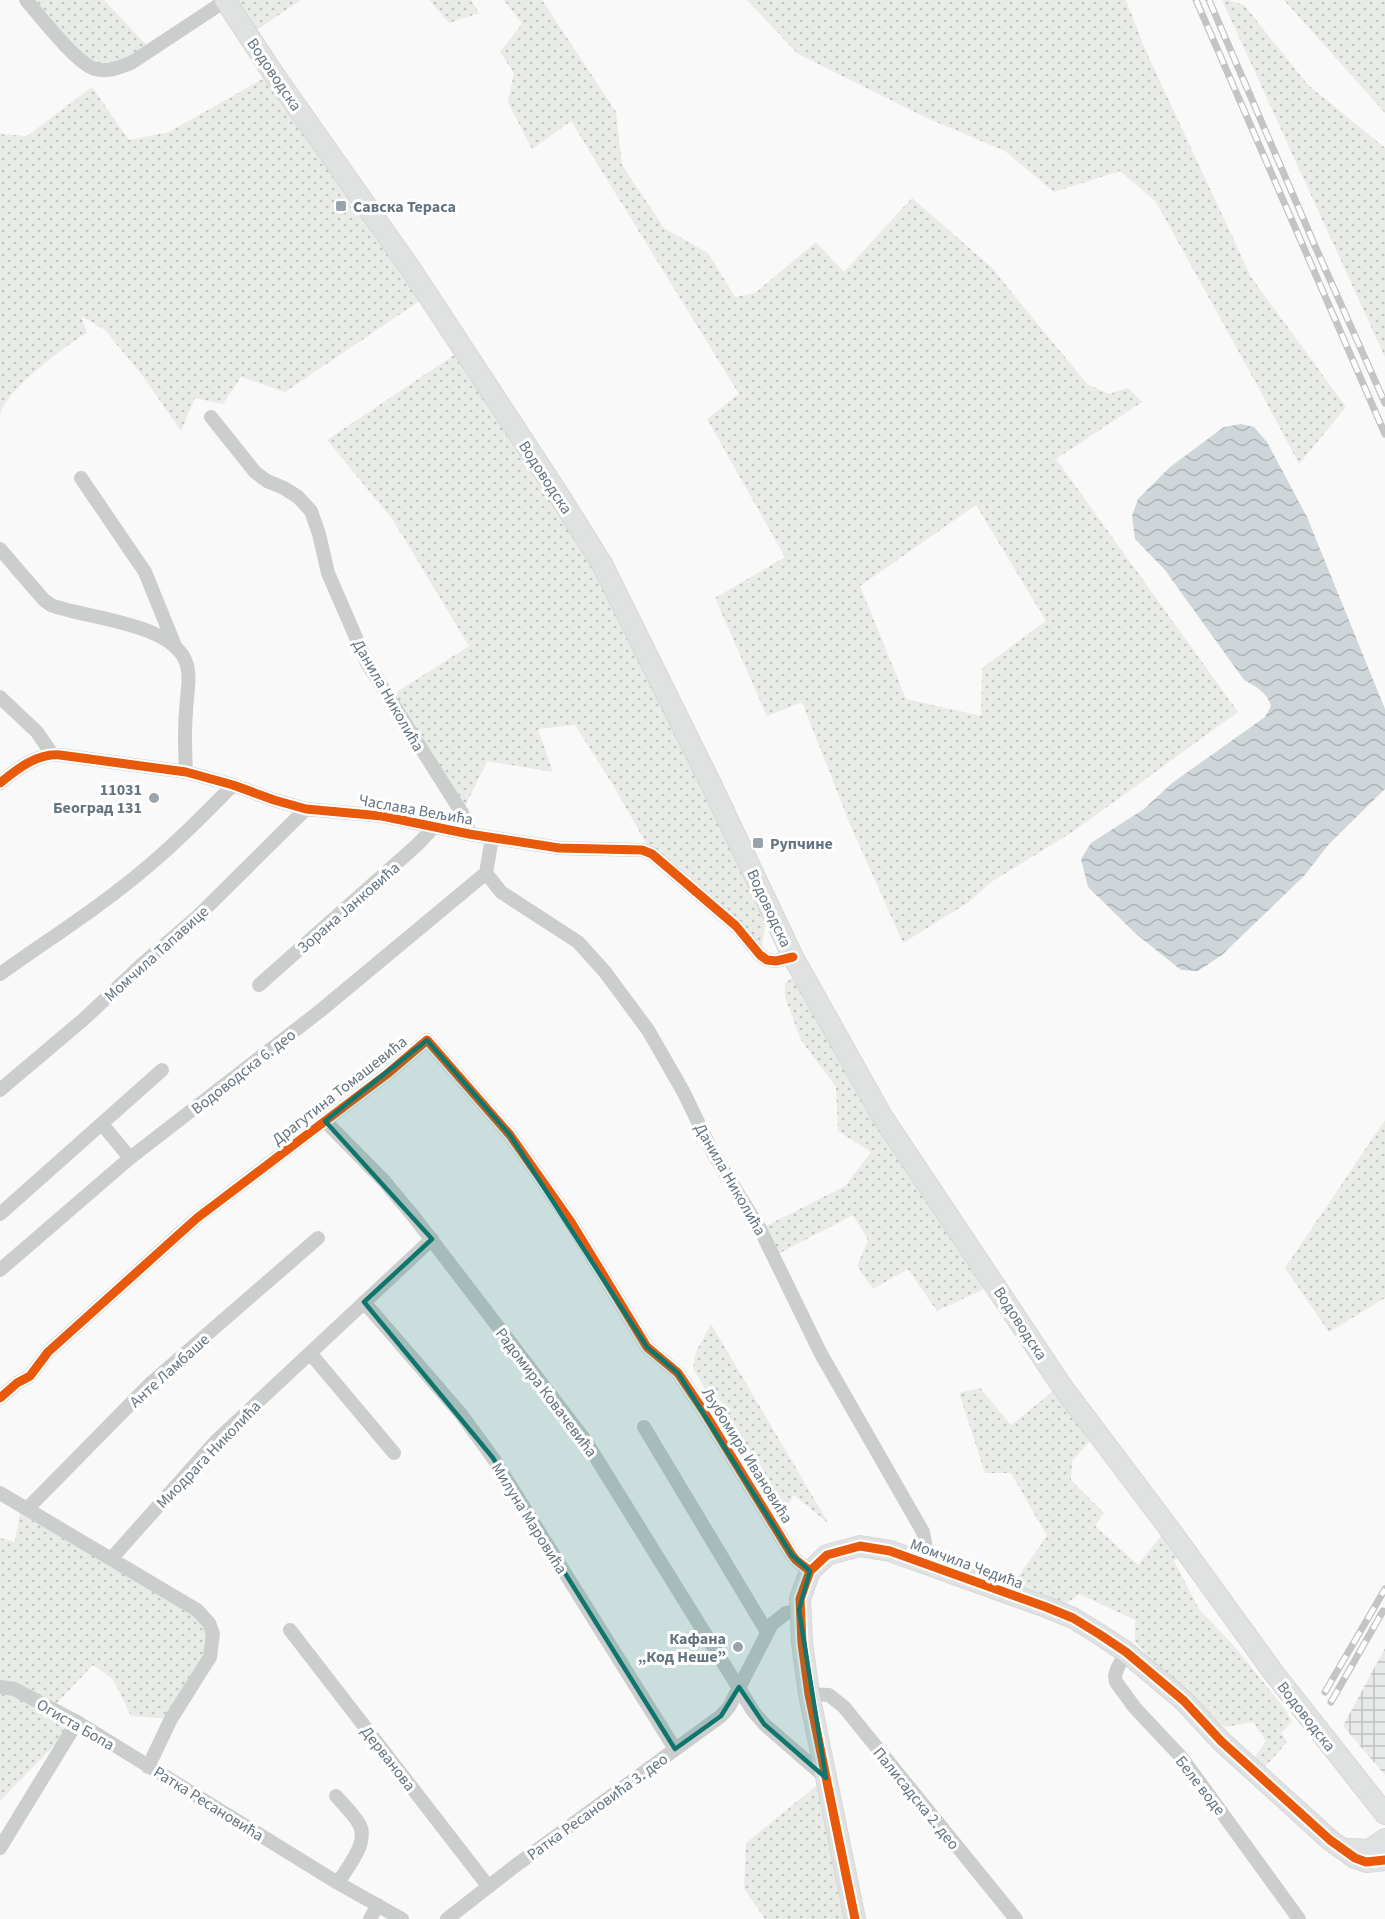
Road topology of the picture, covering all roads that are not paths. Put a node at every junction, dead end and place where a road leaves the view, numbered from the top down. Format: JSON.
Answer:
{"nodes":[{"id":1,"x":26,"y":0,"type":"edge"},
{"id":2,"x":225,"y":0,"type":"edge"},
{"id":3,"x":210,"y":417,"type":"dead end"},
{"id":4,"x":81,"y":478,"type":"dead end"},
{"id":5,"x":0,"y":549,"type":"edge"},
{"id":6,"x":175,"y":646,"type":"junction"},
{"id":7,"x":0,"y":697,"type":"edge"},
{"id":8,"x":52,"y":754,"type":"junction"},
{"id":9,"x":186,"y":772,"type":"junction"},
{"id":10,"x":1,"y":780,"type":"edge"},
{"id":11,"x":233,"y":785,"type":"junction"},
{"id":12,"x":306,"y":809,"type":"junction"},
{"id":13,"x":435,"y":826,"type":"junction"},
{"id":14,"x":469,"y":834,"type":"junction"},
{"id":15,"x":492,"y":838,"type":"junction"},
{"id":16,"x":486,"y":873,"type":"junction"},
{"id":17,"x":793,"y":957,"type":"junction"},
{"id":18,"x":0,"y":974,"type":"edge"},
{"id":19,"x":259,"y":985,"type":"dead end"},
{"id":20,"x":162,"y":1070,"type":"dead end"},
{"id":21,"x":0,"y":1090,"type":"edge"},
{"id":22,"x":325,"y":1121,"type":"junction"},
{"id":23,"x":102,"y":1124,"type":"junction"},
{"id":24,"x":130,"y":1158,"type":"junction"},
{"id":25,"x":0,"y":1214,"type":"edge"},
{"id":26,"x":318,"y":1238,"type":"dead end"},
{"id":27,"x":432,"y":1239,"type":"junction"},
{"id":28,"x":0,"y":1270,"type":"edge"},
{"id":29,"x":364,"y":1302,"type":"junction"},
{"id":30,"x":310,"y":1353,"type":"junction"},
{"id":31,"x":658,"y":1358,"type":"joint"},
{"id":32,"x":0,"y":1398,"type":"edge"},
{"id":33,"x":644,"y":1427,"type":"dead end"},
{"id":34,"x":394,"y":1453,"type":"dead end"},
{"id":35,"x":0,"y":1493,"type":"edge"},
{"id":36,"x":27,"y":1509,"type":"junction"},
{"id":37,"x":111,"y":1559,"type":"junction"},
{"id":38,"x":929,"y":1564,"type":"junction"},
{"id":39,"x":810,"y":1571,"type":"junction"},
{"id":40,"x":799,"y":1610,"type":"junction"},
{"id":41,"x":290,"y":1630,"type":"dead end"},
{"id":42,"x":767,"y":1632,"type":"junction"},
{"id":43,"x":1126,"y":1652,"type":"junction"},
{"id":44,"x":739,"y":1686,"type":"junction"},
{"id":45,"x":0,"y":1687,"type":"edge"},
{"id":46,"x":809,"y":1694,"type":"junction"},
{"id":47,"x":77,"y":1722,"type":"junction"},
{"id":48,"x":675,"y":1749,"type":"junction"},
{"id":49,"x":148,"y":1767,"type":"junction"},
{"id":50,"x":826,"y":1778,"type":"junction"},
{"id":51,"x":336,"y":1796,"type":"dead end"},
{"id":52,"x":1385,"y":1814,"type":"edge"},
{"id":53,"x":1385,"y":1839,"type":"edge"},
{"id":54,"x":0,"y":1848,"type":"edge"},
{"id":55,"x":1343,"y":1849,"type":"junction"},
{"id":56,"x":1385,"y":1860,"type":"edge"},
{"id":57,"x":338,"y":1883,"type":"junction"},
{"id":58,"x":488,"y":1886,"type":"junction"},
{"id":59,"x":378,"y":1905,"type":"junction"},
{"id":60,"x":370,"y":1919,"type":"edge"},
{"id":61,"x":402,"y":1919,"type":"edge"},
{"id":62,"x":447,"y":1919,"type":"edge"},
{"id":63,"x":855,"y":1919,"type":"edge"},
{"id":64,"x":1016,"y":1919,"type":"edge"},
{"id":65,"x":1299,"y":1919,"type":"edge"}],
"edges":[{"from":1,"to":2,"type":"street"},
{"from":2,"to":17,"type":"main road","name":"Водоводска"},
{"from":3,"to":14,"type":"street","name":"Данила Николића"},
{"from":4,"to":6,"type":"street"},
{"from":5,"to":6,"type":"street"},
{"from":6,"to":9,"type":"street"},
{"from":7,"to":8,"type":"street"},
{"from":8,"to":9,"type":"street","name":"Часлава Вељића"},
{"from":8,"to":10,"type":"street"},
{"from":9,"to":11,"type":"street","name":"Часлава Вељића"},
{"from":11,"to":12,"type":"street","name":"Часлава Вељића"},
{"from":11,"to":18,"type":"street"},
{"from":12,"to":13,"type":"street","name":"Часлава Вељића"},
{"from":12,"to":21,"type":"street","name":"Момчила Тапавице"},
{"from":13,"to":14,"type":"street","name":"Часлава Вељића"},
{"from":13,"to":19,"type":"street","name":"Зорана Јанковића"},
{"from":14,"to":15,"type":"street","name":"Часлава Вељића"},
{"from":15,"to":16,"type":"street"},
{"from":15,"to":17,"type":"street","name":"Часлава Вељића"},
{"from":16,"to":24,"type":"street","name":"Водоводска 6. део"},
{"from":16,"to":38,"type":"street","name":"Данила Николића"},
{"from":17,"to":52,"type":"main road","name":"Водоводска"},
{"from":20,"to":23,"type":"street"},
{"from":22,"to":27,"type":"street","name":"Радомира Ковачевића"},
{"from":22,"to":31,"type":"street","name":"Драгутина Томашевића"},
{"from":22,"to":32,"type":"street","name":"Драгутина Томашевића"},
{"from":23,"to":24,"type":"street"},
{"from":23,"to":25,"type":"street"},
{"from":24,"to":28,"type":"street","name":"Водоводска 6. део"},
{"from":26,"to":36,"type":"street","name":"Анте Ламбаше"},
{"from":27,"to":29,"type":"street","name":"Миодрага Николића"},
{"from":27,"to":44,"type":"street","name":"Радомира Ковачевића"},
{"from":29,"to":30,"type":"street","name":"Миодрага Николића"},
{"from":29,"to":48,"type":"street","name":"Милуна Маровића"},
{"from":30,"to":34,"type":"street"},
{"from":30,"to":37,"type":"street","name":"Миодрага Николића"},
{"from":31,"to":39,"type":"street","name":"Љубомира Ивановића"},
{"from":33,"to":42,"type":"street"},
{"from":35,"to":36,"type":"street","name":"Ратка Ресановића"},
{"from":36,"to":37,"type":"street","name":"Ратка Ресановића"},
{"from":37,"to":49,"type":"street","name":"Ратка Ресановића"},
{"from":38,"to":39,"type":"main road","name":"Момчила Чедића"},
{"from":38,"to":43,"type":"main road","name":"Момчила Чедића"},
{"from":39,"to":40,"type":"main road"},
{"from":40,"to":42,"type":"street","name":"Ратка Ресановића 3. део"},
{"from":40,"to":46,"type":"main road"},
{"from":41,"to":58,"type":"street","name":"Дерванова"},
{"from":42,"to":44,"type":"street","name":"Ратка Ресановића 3. део"},
{"from":43,"to":55,"type":"main road","name":"Момчила Чедића"},
{"from":43,"to":65,"type":"street","name":"Беле воде"},
{"from":44,"to":48,"type":"street","name":"Ратка Ресановића 3. део"},
{"from":44,"to":50,"type":"street"},
{"from":45,"to":47,"type":"street","name":"Огиста Бопа"},
{"from":46,"to":50,"type":"main road"},
{"from":46,"to":64,"type":"street","name":"Палисадска 2. део"},
{"from":47,"to":49,"type":"street","name":"Огиста Бопа"},
{"from":47,"to":54,"type":"street"},
{"from":48,"to":58,"type":"street","name":"Ратка Ресановића 3. део"},
{"from":49,"to":57,"type":"street","name":"Ратка Ресановића"},
{"from":50,"to":63,"type":"main road"},
{"from":51,"to":57,"type":"street"},
{"from":53,"to":55,"type":"main road"},
{"from":55,"to":56,"type":"main road","name":"Момчила Чедића"},
{"from":57,"to":59,"type":"street","name":"Ратка Ресановића"},
{"from":58,"to":62,"type":"street","name":"Ратка Ресановића 3. део"},
{"from":59,"to":60,"type":"street"},
{"from":59,"to":61,"type":"street","name":"Ратка Ресановића"}]}
